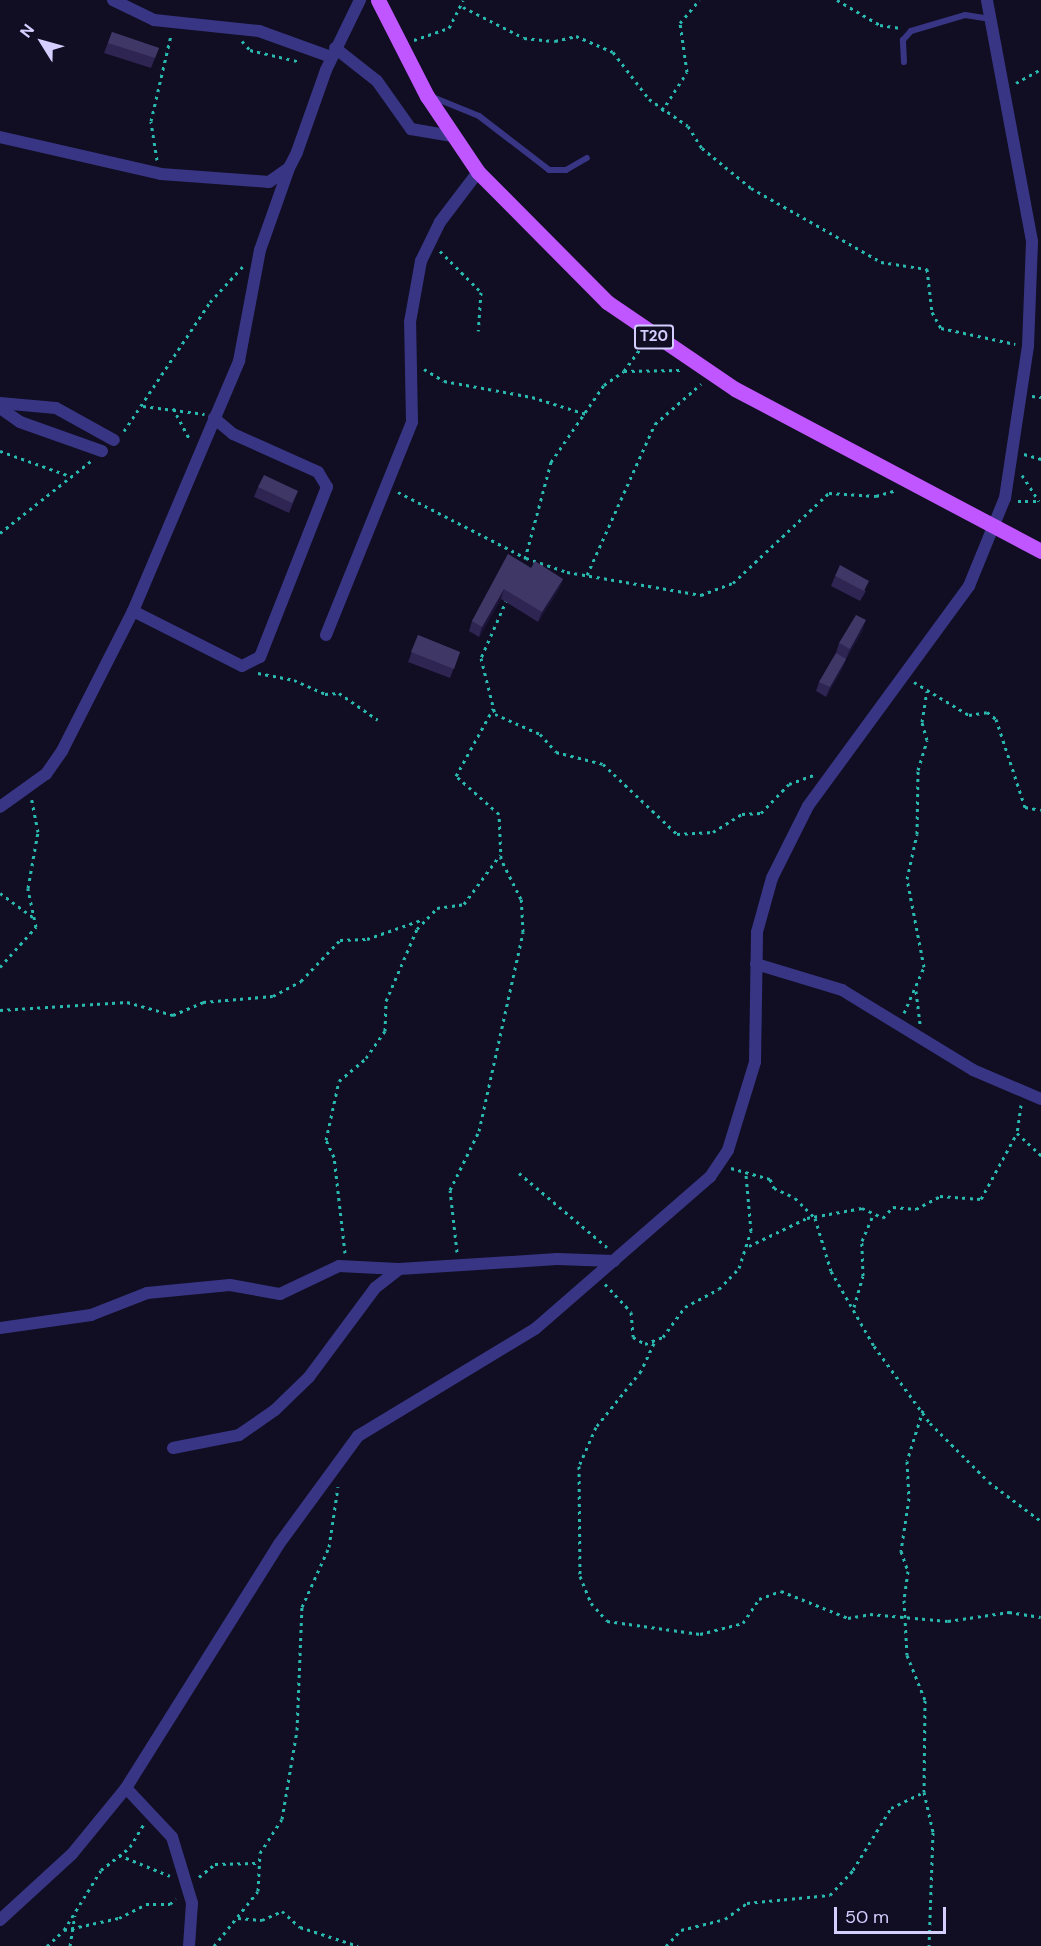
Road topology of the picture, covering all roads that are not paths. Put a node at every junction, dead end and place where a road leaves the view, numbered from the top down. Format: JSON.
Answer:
{"nodes":[{"id":1,"x":113,"y":0,"type":"edge"},
{"id":2,"x":360,"y":0,"type":"edge"},
{"id":3,"x":378,"y":0,"type":"edge"},
{"id":4,"x":987,"y":0,"type":"edge"},
{"id":5,"x":991,"y":19,"type":"junction"},
{"id":6,"x":331,"y":53,"type":"junction"},
{"id":7,"x":904,"y":62,"type":"dead end"},
{"id":8,"x":427,"y":96,"type":"junction"},
{"id":9,"x":452,"y":136,"type":"junction"},
{"id":10,"x":0,"y":137,"type":"edge"},
{"id":11,"x":587,"y":158,"type":"dead end"},
{"id":12,"x":289,"y":168,"type":"junction"},
{"id":13,"x":478,"y":172,"type":"junction"},
{"id":14,"x":0,"y":406,"type":"edge"},
{"id":15,"x":214,"y":418,"type":"junction"},
{"id":16,"x":114,"y":440,"type":"road end"},
{"id":17,"x":102,"y":451,"type":"road end"},
{"id":18,"x":995,"y":527,"type":"junction"},
{"id":19,"x":1041,"y":551,"type":"edge"},
{"id":20,"x":132,"y":611,"type":"junction"},
{"id":21,"x":326,"y":634,"type":"dead end"},
{"id":22,"x":0,"y":807,"type":"edge"},
{"id":23,"x":756,"y":964,"type":"junction"},
{"id":24,"x":1041,"y":1099,"type":"edge"},
{"id":25,"x":618,"y":1258,"type":"junction"},
{"id":26,"x":399,"y":1269,"type":"junction"},
{"id":27,"x":0,"y":1328,"type":"edge"},
{"id":28,"x":173,"y":1448,"type":"dead end"},
{"id":29,"x":126,"y":1788,"type":"junction"},
{"id":30,"x":0,"y":1920,"type":"edge"},
{"id":31,"x":189,"y":1946,"type":"edge"}],
"edges":[{"from":1,"to":6,"type":"street"},
{"from":2,"to":6,"type":"street"},
{"from":3,"to":8,"type":"main road","number":"T20"},
{"from":4,"to":5,"type":"street"},
{"from":5,"to":7,"type":"lane"},
{"from":5,"to":18,"type":"street"},
{"from":6,"to":9,"type":"street"},
{"from":6,"to":12,"type":"street"},
{"from":8,"to":9,"type":"main road","number":"T20"},
{"from":8,"to":11,"type":"lane"},
{"from":9,"to":13,"type":"main road","number":"T20"},
{"from":10,"to":12,"type":"street"},
{"from":12,"to":15,"type":"street"},
{"from":13,"to":18,"type":"main road","number":"T20"},
{"from":13,"to":21,"type":"street"},
{"from":14,"to":16,"type":"street"},
{"from":14,"to":17,"type":"street"},
{"from":15,"to":20,"type":"street"},
{"from":15,"to":20,"type":"street"},
{"from":18,"to":19,"type":"main road","number":"T20"},
{"from":18,"to":23,"type":"street"},
{"from":20,"to":22,"type":"street"},
{"from":23,"to":24,"type":"street"},
{"from":23,"to":25,"type":"street"},
{"from":25,"to":26,"type":"street"},
{"from":25,"to":29,"type":"street"},
{"from":26,"to":27,"type":"street"},
{"from":26,"to":28,"type":"street"},
{"from":29,"to":30,"type":"street"},
{"from":29,"to":31,"type":"street"}]}
